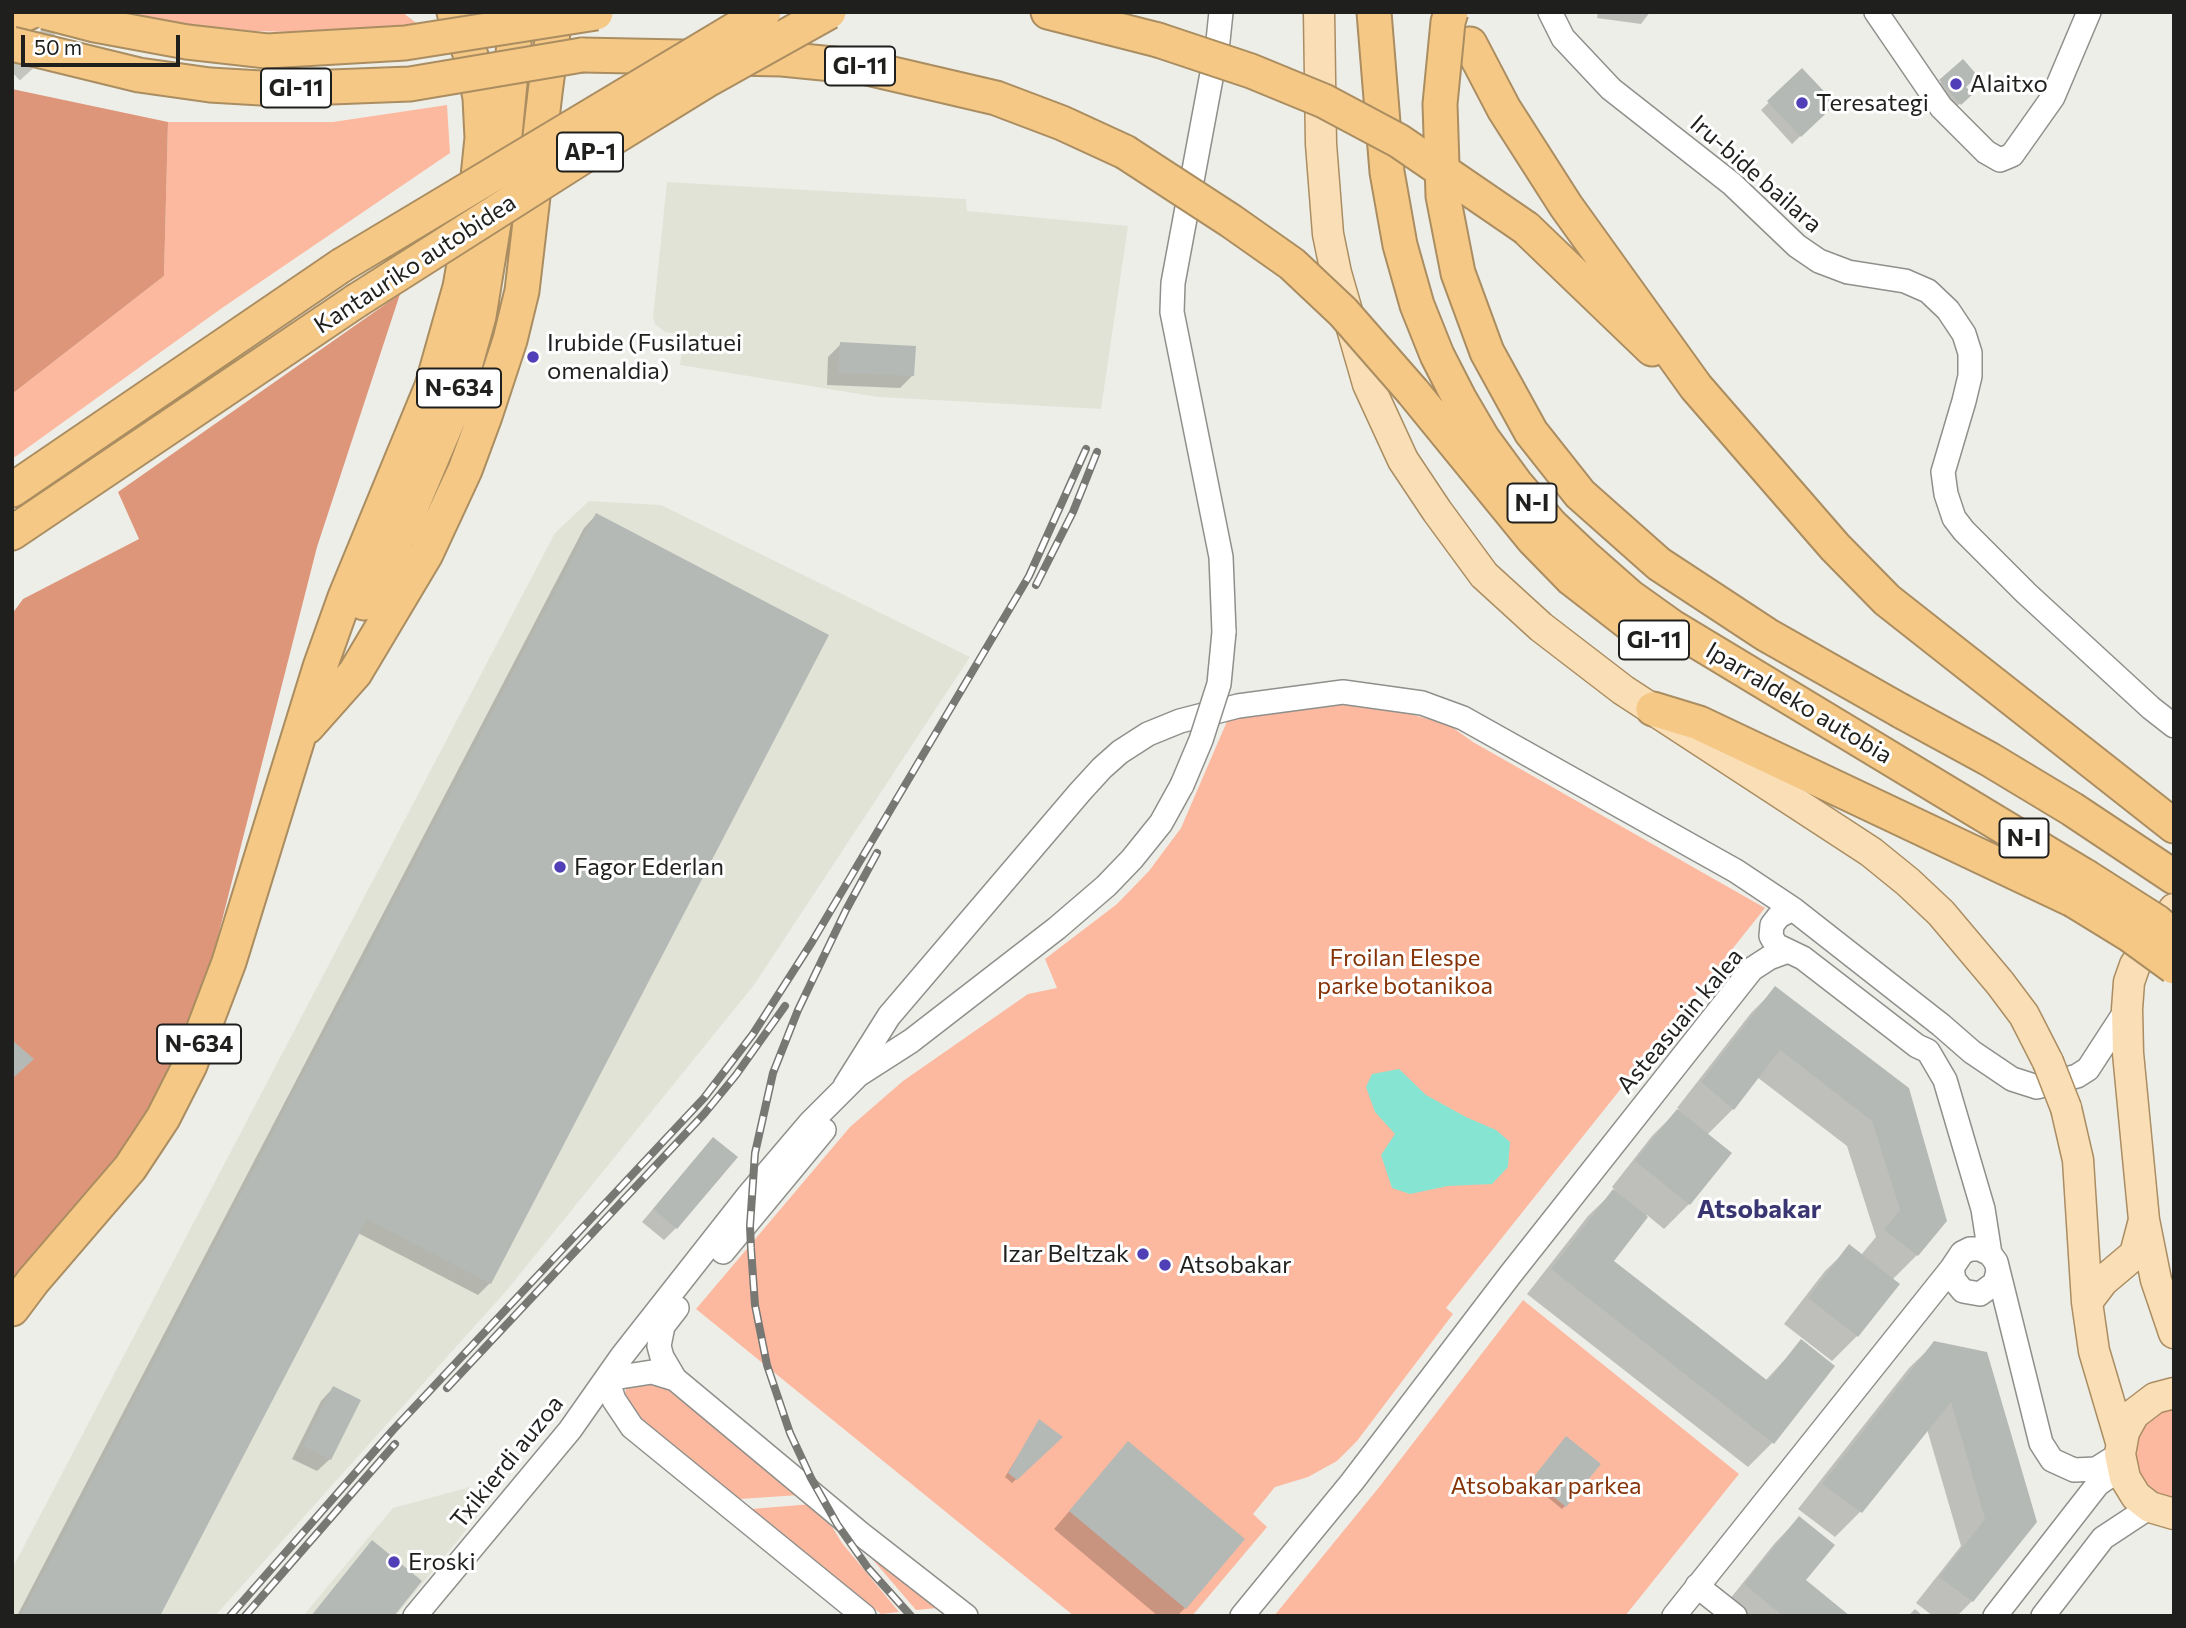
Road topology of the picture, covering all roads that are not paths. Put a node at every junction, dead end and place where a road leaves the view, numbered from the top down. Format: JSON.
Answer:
{"nodes":[{"id":1,"x":30,"y":12,"type":"edge"},
{"id":2,"x":45,"y":12,"type":"edge"},
{"id":3,"x":433,"y":12,"type":"edge"},
{"id":4,"x":454,"y":12,"type":"edge"},
{"id":5,"x":517,"y":12,"type":"edge"},
{"id":6,"x":559,"y":12,"type":"edge"},
{"id":7,"x":598,"y":12,"type":"edge"},
{"id":8,"x":764,"y":12,"type":"edge"},
{"id":9,"x":829,"y":12,"type":"edge"},
{"id":10,"x":1048,"y":12,"type":"edge"},
{"id":11,"x":1221,"y":12,"type":"edge"},
{"id":12,"x":1319,"y":12,"type":"edge"},
{"id":13,"x":1374,"y":12,"type":"edge"},
{"id":14,"x":1451,"y":12,"type":"edge"},
{"id":15,"x":1550,"y":12,"type":"edge"},
{"id":16,"x":1876,"y":12,"type":"edge"},
{"id":17,"x":2089,"y":12,"type":"edge"},
{"id":18,"x":12,"y":20,"type":"edge"},
{"id":19,"x":12,"y":44,"type":"edge"},
{"id":20,"x":1470,"y":44,"type":"dead end"},
{"id":21,"x":468,"y":243,"type":"junction"},
{"id":22,"x":1696,"y":387,"type":"junction"},
{"id":23,"x":12,"y":490,"type":"edge"},
{"id":24,"x":12,"y":533,"type":"edge"},
{"id":25,"x":1653,"y":709,"type":"junction"},
{"id":26,"x":2174,"y":726,"type":"edge"},
{"id":27,"x":301,"y":734,"type":"junction"},
{"id":28,"x":1962,"y":801,"type":"junction"},
{"id":29,"x":2174,"y":826,"type":"edge"},
{"id":30,"x":2174,"y":877,"type":"edge"},
{"id":31,"x":2079,"y":888,"type":"junction"},
{"id":32,"x":1793,"y":909,"type":"junction"},
{"id":33,"x":2174,"y":909,"type":"edge"},
{"id":34,"x":2174,"y":937,"type":"edge"},
{"id":35,"x":1788,"y":951,"type":"junction"},
{"id":36,"x":2174,"y":967,"type":"edge"},
{"id":37,"x":2127,"y":1010,"type":"junction"},
{"id":38,"x":1941,"y":1025,"type":"junction"},
{"id":39,"x":911,"y":1041,"type":"junction"},
{"id":40,"x":1928,"y":1051,"type":"junction"},
{"id":41,"x":845,"y":1086,"type":"junction"},
{"id":42,"x":2144,"y":1220,"type":"junction"},
{"id":43,"x":1986,"y":1258,"type":"junction"},
{"id":44,"x":1952,"y":1268,"type":"junction"},
{"id":45,"x":2087,"y":1302,"type":"junction"},
{"id":46,"x":12,"y":1309,"type":"edge"},
{"id":47,"x":2174,"y":1333,"type":"edge"},
{"id":48,"x":607,"y":1378,"type":"junction"},
{"id":49,"x":675,"y":1379,"type":"junction"},
{"id":50,"x":2174,"y":1393,"type":"edge"},
{"id":51,"x":2121,"y":1455,"type":"junction"},
{"id":52,"x":2162,"y":1511,"type":"edge"},
{"id":53,"x":1697,"y":1586,"type":"junction"},
{"id":54,"x":415,"y":1616,"type":"edge"},
{"id":55,"x":864,"y":1616,"type":"edge"},
{"id":56,"x":966,"y":1616,"type":"edge"},
{"id":57,"x":1242,"y":1616,"type":"edge"},
{"id":58,"x":1674,"y":1616,"type":"edge"},
{"id":59,"x":1735,"y":1616,"type":"edge"},
{"id":60,"x":1995,"y":1616,"type":"edge"},
{"id":61,"x":2043,"y":1616,"type":"edge"}],
"edges":[{"from":1,"to":18,"type":"highway"},
{"from":2,"to":7,"type":"highway","number":"GI-11","bridge":true},
{"from":3,"to":21,"type":"highway"},
{"from":4,"to":21,"type":"highway"},
{"from":5,"to":27,"type":"highway","number":"N-634"},
{"from":6,"to":27,"type":"highway"},
{"from":8,"to":23,"type":"highway","name":"Kantauriko autobidea","number":"AP-1","bridge":true},
{"from":9,"to":24,"type":"highway","name":"Kantauriko autobidea","number":"AP-1","bridge":true},
{"from":10,"to":22,"type":"highway","bridge":true},
{"from":11,"to":39,"type":"street","bridge":true},
{"from":12,"to":25,"type":"main road"},
{"from":13,"to":28,"type":"highway","name":"Iparraldeko autobia","number":"N-I"},
{"from":14,"to":30,"type":"highway","name":"Iparraldeko autobia","number":"N-I","bridge":true},
{"from":15,"to":26,"type":"street","name":"Iru-bide bailara"},
{"from":16,"to":17,"type":"street"},
{"from":19,"to":28,"type":"highway","number":"GI-11","bridge":true},
{"from":20,"to":22,"type":"highway"},
{"from":21,"to":27,"type":"highway"},
{"from":22,"to":29,"type":"highway"},
{"from":25,"to":31,"type":"highway"},
{"from":25,"to":45,"type":"main road","bridge":true},
{"from":27,"to":46,"type":"highway","number":"N-634"},
{"from":28,"to":31,"type":"highway","name":"Iparraldeko autobia","number":"N-I"},
{"from":31,"to":34,"type":"highway","name":"Iparraldeko autobia","number":"N-I","bridge":true},
{"from":31,"to":36,"type":"highway","bridge":true},
{"from":32,"to":35,"type":"street"},
{"from":32,"to":38,"type":"street"},
{"from":32,"to":41,"type":"street"},
{"from":33,"to":37,"type":"main road"},
{"from":35,"to":40,"type":"street"},
{"from":35,"to":57,"type":"street","name":"Asteasuain kalea"},
{"from":37,"to":38,"type":"street"},
{"from":37,"to":42,"type":"main road"},
{"from":38,"to":40,"type":"street"},
{"from":39,"to":41,"type":"street"},
{"from":39,"to":49,"type":"street"},
{"from":40,"to":43,"type":"street"},
{"from":41,"to":48,"type":"street","name":"Txikierdi auzoa"},
{"from":42,"to":45,"type":"main road"},
{"from":42,"to":47,"type":"main road"},
{"from":43,"to":44,"type":"street"},
{"from":43,"to":44,"type":"street"},
{"from":43,"to":51,"type":"street"},
{"from":44,"to":53,"type":"street"},
{"from":45,"to":51,"type":"main road"},
{"from":48,"to":49,"type":"street"},
{"from":48,"to":54,"type":"street","name":"Txikierdi auzoa"},
{"from":48,"to":55,"type":"street"},
{"from":49,"to":56,"type":"street"},
{"from":50,"to":51,"type":"main road"},
{"from":51,"to":52,"type":"main road"},
{"from":51,"to":60,"type":"street"},
{"from":52,"to":61,"type":"street"},
{"from":53,"to":58,"type":"street"},
{"from":53,"to":59,"type":"street"}]}
